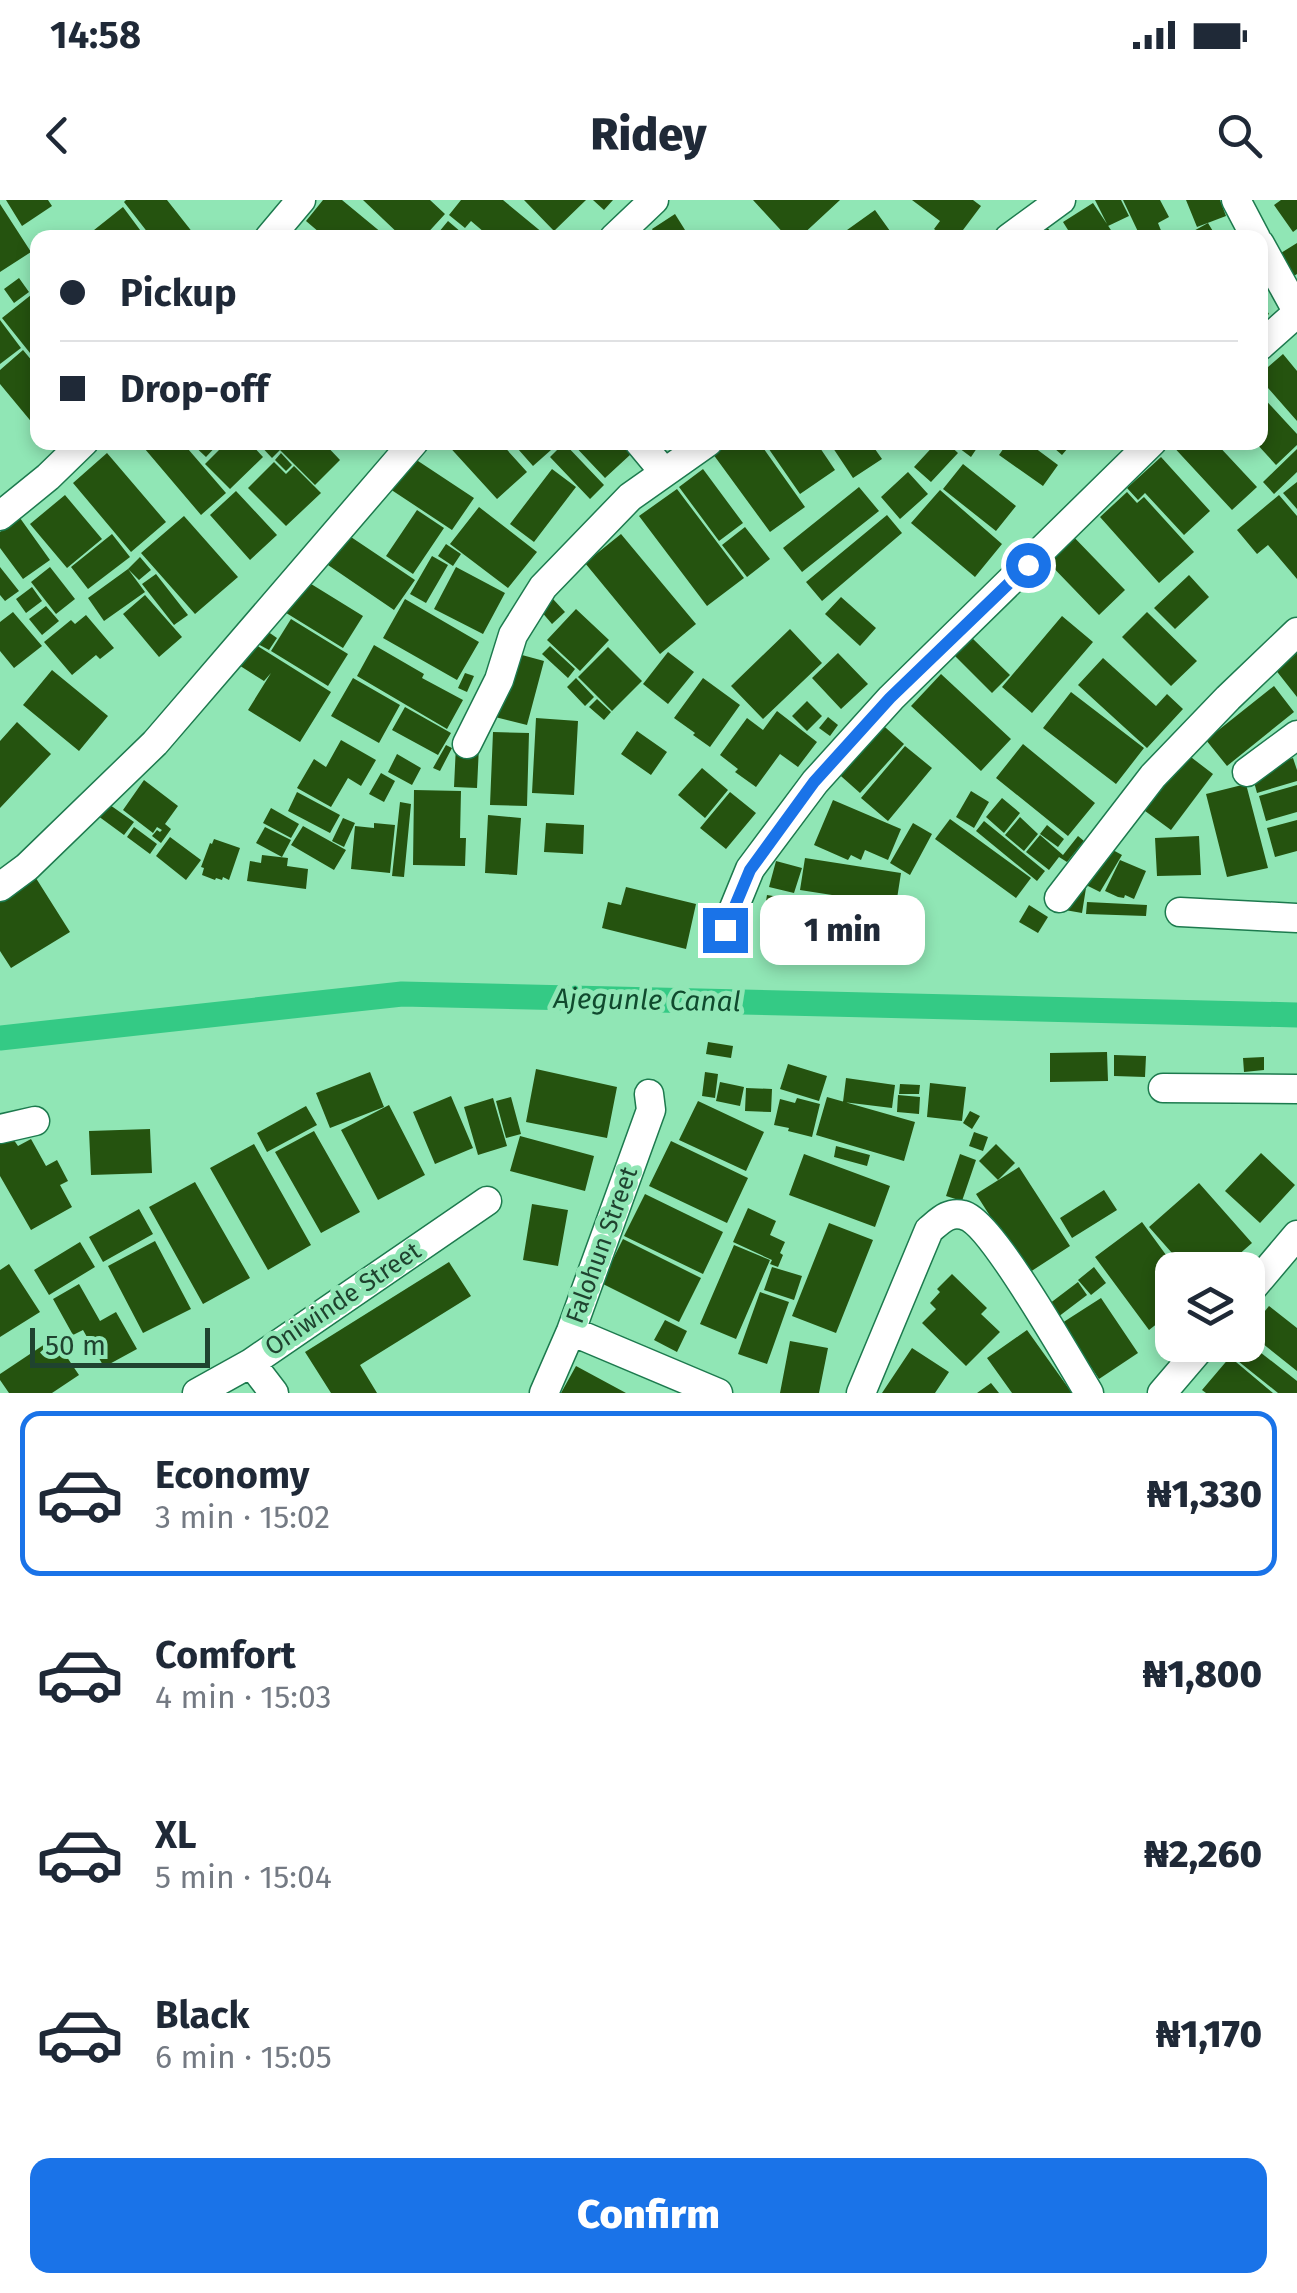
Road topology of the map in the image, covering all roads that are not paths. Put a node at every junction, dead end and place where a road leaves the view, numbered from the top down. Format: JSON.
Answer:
{"nodes":[{"id":1,"x":301,"y":200,"type":"edge"},
{"id":2,"x":654,"y":200,"type":"edge"},
{"id":3,"x":1060,"y":200,"type":"edge"},
{"id":4,"x":1236,"y":200,"type":"edge"},
{"id":5,"x":276,"y":230,"type":"edge"},
{"id":6,"x":622,"y":230,"type":"edge"},
{"id":7,"x":1020,"y":230,"type":"edge"},
{"id":8,"x":1252,"y":230,"type":"edge"},
{"id":9,"x":1268,"y":259,"type":"edge"},
{"id":10,"x":1297,"y":312,"type":"edge"},
{"id":11,"x":1268,"y":339,"type":"edge"},
{"id":12,"x":76,"y":450,"type":"edge"},
{"id":13,"x":407,"y":450,"type":"edge"},
{"id":14,"x":646,"y":450,"type":"edge"},
{"id":15,"x":696,"y":450,"type":"edge"},
{"id":16,"x":1144,"y":450,"type":"edge"},
{"id":17,"x":664,"y":472,"type":"junction"},
{"id":18,"x":0,"y":516,"type":"edge"},
{"id":19,"x":1297,"y":632,"type":"edge"},
{"id":20,"x":1297,"y":735,"type":"edge"},
{"id":21,"x":467,"y":744,"type":"dead end"},
{"id":22,"x":1247,"y":772,"type":"dead end"},
{"id":23,"x":0,"y":887,"type":"edge"},
{"id":24,"x":1058,"y":898,"type":"dead end"},
{"id":25,"x":1180,"y":912,"type":"dead end"},
{"id":26,"x":1297,"y":918,"type":"edge"},
{"id":27,"x":725,"y":930,"type":"dead end"},
{"id":28,"x":1163,"y":1088,"type":"dead end"},
{"id":29,"x":1297,"y":1090,"type":"edge"},
{"id":30,"x":650,"y":1094,"type":"dead end"},
{"id":31,"x":35,"y":1122,"type":"dead end"},
{"id":32,"x":0,"y":1129,"type":"edge"},
{"id":33,"x":487,"y":1201,"type":"dead end"},
{"id":34,"x":1297,"y":1236,"type":"edge"},
{"id":35,"x":1265,"y":1273,"type":"edge"},
{"id":36,"x":571,"y":1331,"type":"junction"},
{"id":37,"x":1188,"y":1362,"type":"edge"},
{"id":38,"x":251,"y":1363,"type":"junction"},
{"id":39,"x":197,"y":1393,"type":"edge"},
{"id":40,"x":274,"y":1393,"type":"edge"},
{"id":41,"x":544,"y":1393,"type":"edge"},
{"id":42,"x":718,"y":1393,"type":"edge"},
{"id":43,"x":860,"y":1393,"type":"edge"},
{"id":44,"x":1089,"y":1393,"type":"edge"},
{"id":45,"x":1162,"y":1393,"type":"edge"}],
"edges":[{"from":1,"to":5,"type":"street"},
{"from":2,"to":6,"type":"street"},
{"from":3,"to":7,"type":"street"},
{"from":4,"to":8,"type":"street"},
{"from":9,"to":10,"type":"street"},
{"from":10,"to":11,"type":"street"},
{"from":12,"to":18,"type":"street"},
{"from":13,"to":23,"type":"street"},
{"from":14,"to":17,"type":"street"},
{"from":15,"to":17,"type":"street"},
{"from":16,"to":27,"type":"street"},
{"from":17,"to":21,"type":"street"},
{"from":19,"to":24,"type":"street"},
{"from":20,"to":22,"type":"street"},
{"from":25,"to":26,"type":"street"},
{"from":28,"to":29,"type":"street"},
{"from":30,"to":36,"type":"street","name":"Falohun Street"},
{"from":31,"to":32,"type":"street"},
{"from":33,"to":38,"type":"street","name":"Oniwinde Street"},
{"from":34,"to":35,"type":"street"},
{"from":36,"to":41,"type":"street","name":"Falohun Street"},
{"from":36,"to":42,"type":"street"},
{"from":37,"to":45,"type":"street"},
{"from":38,"to":39,"type":"street","name":"Oniwinde Street"},
{"from":38,"to":40,"type":"street"},
{"from":43,"to":44,"type":"street"}]}
